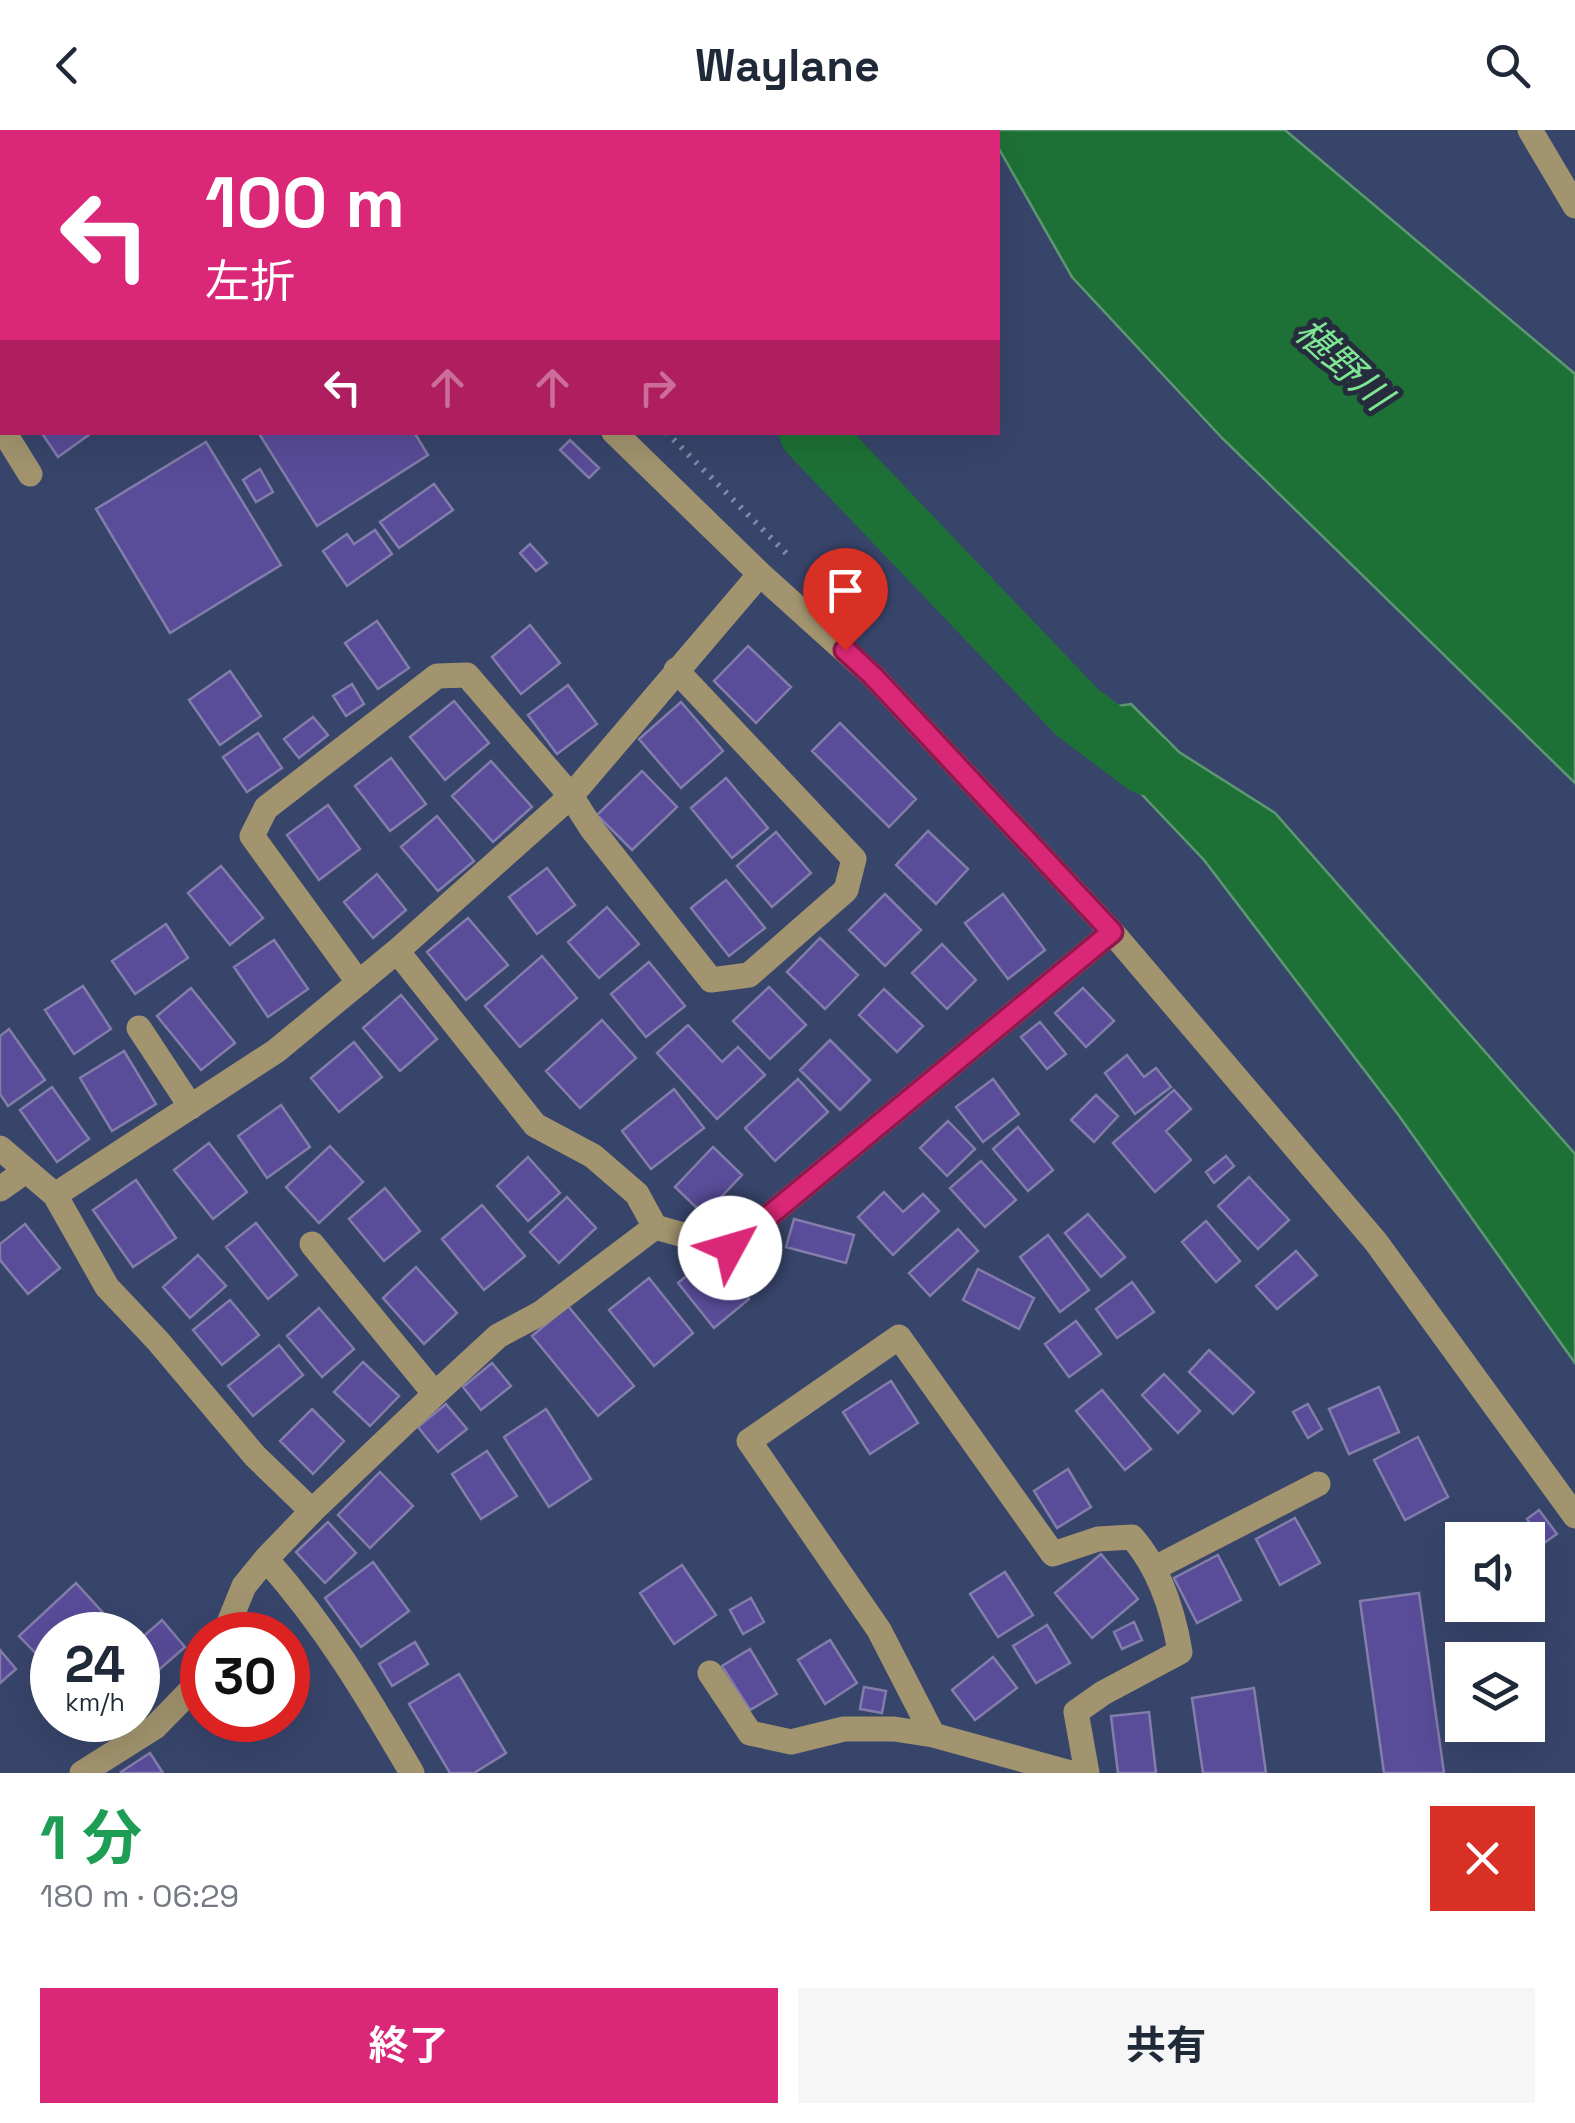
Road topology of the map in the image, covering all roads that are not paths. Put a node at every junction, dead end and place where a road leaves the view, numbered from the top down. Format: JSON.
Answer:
{"nodes":[{"id":1,"x":1530,"y":130,"type":"edge"},
{"id":2,"x":1575,"y":206,"type":"edge"},
{"id":3,"x":5,"y":435,"type":"edge"},
{"id":4,"x":617,"y":435,"type":"edge"},
{"id":5,"x":30,"y":474,"type":"dead end"},
{"id":6,"x":760,"y":574,"type":"junction"},
{"id":7,"x":676,"y":670,"type":"junction"},
{"id":8,"x":571,"y":796,"type":"junction"},
{"id":9,"x":1112,"y":932,"type":"junction"},
{"id":10,"x":397,"y":951,"type":"junction"},
{"id":11,"x":358,"y":983,"type":"junction"},
{"id":12,"x":138,"y":1028,"type":"dead end"},
{"id":13,"x":190,"y":1107,"type":"junction"},
{"id":14,"x":0,"y":1148,"type":"edge"},
{"id":15,"x":24,"y":1172,"type":"junction"},
{"id":16,"x":0,"y":1189,"type":"edge"},
{"id":17,"x":55,"y":1196,"type":"junction"},
{"id":18,"x":655,"y":1228,"type":"junction"},
{"id":19,"x":312,"y":1244,"type":"dead end"},
{"id":20,"x":436,"y":1394,"type":"junction"},
{"id":21,"x":1318,"y":1484,"type":"dead end"},
{"id":22,"x":312,"y":1510,"type":"junction"},
{"id":23,"x":1575,"y":1516,"type":"edge"},
{"id":24,"x":266,"y":1559,"type":"junction"},
{"id":25,"x":1155,"y":1568,"type":"junction"},
{"id":26,"x":233,"y":1612,"type":"edge"},
{"id":27,"x":710,"y":1673,"type":"dead end"},
{"id":28,"x":180,"y":1702,"type":"edge"},
{"id":29,"x":933,"y":1735,"type":"junction"},
{"id":30,"x":82,"y":1773,"type":"edge"},
{"id":31,"x":412,"y":1773,"type":"edge"},
{"id":32,"x":1071,"y":1773,"type":"edge"},
{"id":33,"x":1087,"y":1773,"type":"edge"}],
"edges":[{"from":1,"to":2,"type":"street"},
{"from":3,"to":5,"type":"street"},
{"from":4,"to":6,"type":"street"},
{"from":6,"to":7,"type":"street"},
{"from":6,"to":9,"type":"street"},
{"from":7,"to":8,"type":"street"},
{"from":7,"to":8,"type":"street"},
{"from":8,"to":10,"type":"street"},
{"from":8,"to":11,"type":"street"},
{"from":9,"to":18,"type":"street"},
{"from":9,"to":23,"type":"street"},
{"from":10,"to":11,"type":"street"},
{"from":10,"to":18,"type":"street"},
{"from":11,"to":13,"type":"street"},
{"from":12,"to":13,"type":"street"},
{"from":13,"to":17,"type":"street"},
{"from":14,"to":15,"type":"street"},
{"from":15,"to":16,"type":"street"},
{"from":15,"to":17,"type":"street"},
{"from":17,"to":22,"type":"street"},
{"from":18,"to":20,"type":"street"},
{"from":19,"to":20,"type":"street"},
{"from":20,"to":22,"type":"street"},
{"from":21,"to":25,"type":"street"},
{"from":22,"to":24,"type":"street"},
{"from":24,"to":26,"type":"street"},
{"from":24,"to":31,"type":"street"},
{"from":25,"to":29,"type":"street"},
{"from":25,"to":33,"type":"street"},
{"from":27,"to":29,"type":"street"},
{"from":28,"to":30,"type":"street"},
{"from":29,"to":32,"type":"street"}]}
